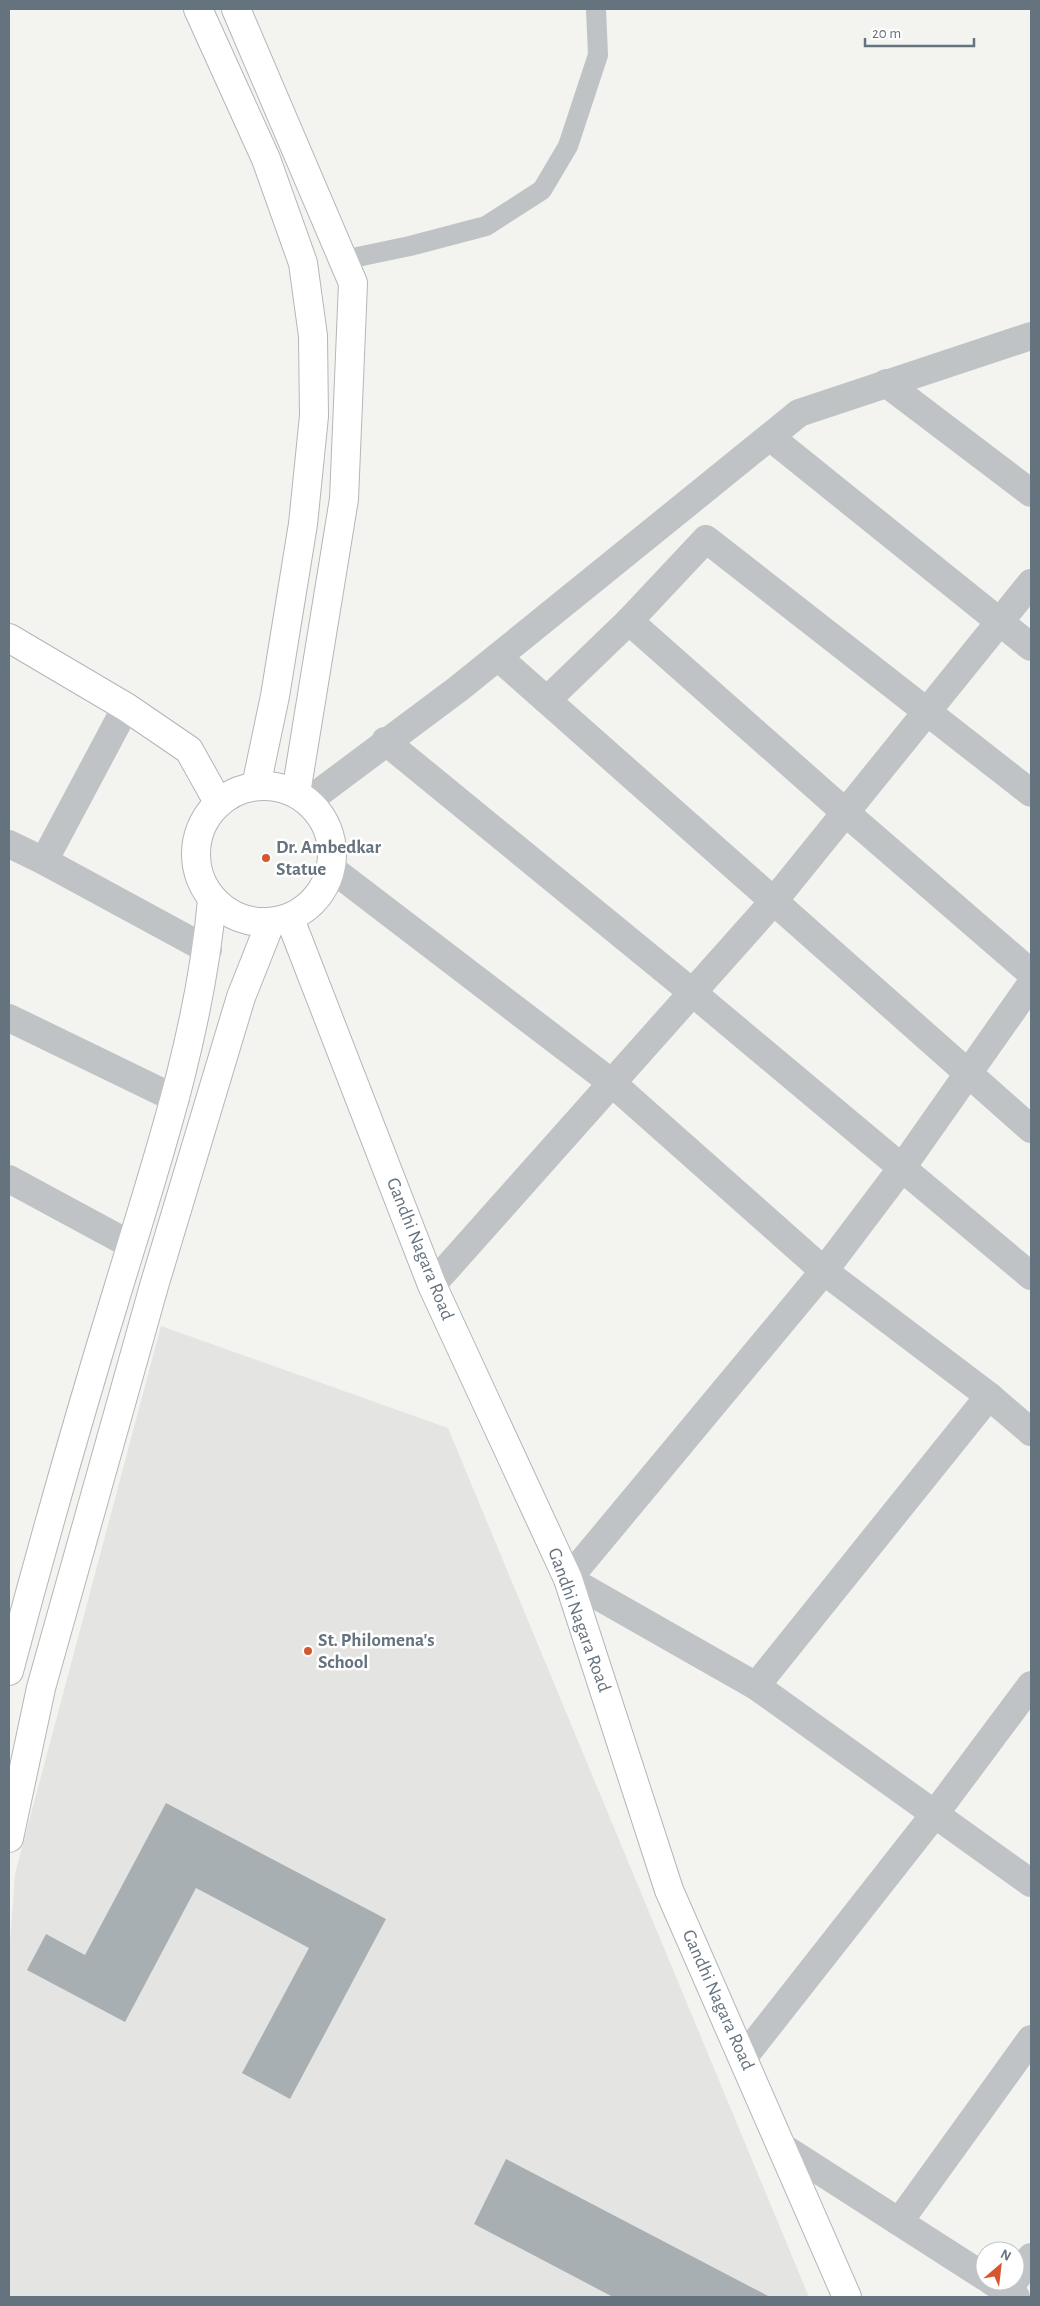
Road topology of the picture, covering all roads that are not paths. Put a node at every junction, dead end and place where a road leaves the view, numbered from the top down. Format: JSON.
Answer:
{"nodes":[{"id":1,"x":198,"y":9,"type":"edge"},
{"id":2,"x":236,"y":9,"type":"edge"},
{"id":3,"x":596,"y":9,"type":"edge"},
{"id":4,"x":343,"y":260,"type":"junction"},
{"id":5,"x":1031,"y":336,"type":"edge"},
{"id":6,"x":886,"y":383,"type":"junction"},
{"id":7,"x":770,"y":437,"type":"junction"},
{"id":8,"x":1031,"y":493,"type":"edge"},
{"id":9,"x":1031,"y":583,"type":"edge"},
{"id":10,"x":629,"y":621,"type":"junction"},
{"id":11,"x":1000,"y":622,"type":"junction"},
{"id":12,"x":9,"y":638,"type":"edge"},
{"id":13,"x":1031,"y":647,"type":"edge"},
{"id":14,"x":498,"y":656,"type":"junction"},
{"id":15,"x":547,"y":700,"type":"junction"},
{"id":16,"x":126,"y":708,"type":"junction"},
{"id":17,"x":927,"y":712,"type":"junction"},
{"id":18,"x":386,"y":741,"type":"junction"},
{"id":19,"x":256,"y":786,"type":"junction"},
{"id":20,"x":1031,"y":793,"type":"edge"},
{"id":21,"x":302,"y":797,"type":"junction"},
{"id":22,"x":218,"y":802,"type":"junction"},
{"id":23,"x":846,"y":813,"type":"junction"},
{"id":24,"x":9,"y":844,"type":"edge"},
{"id":25,"x":44,"y":861,"type":"junction"},
{"id":26,"x":332,"y":869,"type":"junction"},
{"id":27,"x":212,"y":900,"type":"junction"},
{"id":28,"x":773,"y":902,"type":"junction"},
{"id":29,"x":280,"y":921,"type":"junction"},
{"id":30,"x":208,"y":950,"type":"junction"},
{"id":31,"x":1031,"y":973,"type":"edge"},
{"id":32,"x":1031,"y":984,"type":"edge"},
{"id":33,"x":693,"y":993,"type":"junction"},
{"id":34,"x":9,"y":1018,"type":"edge"},
{"id":35,"x":968,"y":1074,"type":"junction"},
{"id":36,"x":612,"y":1083,"type":"junction"},
{"id":37,"x":176,"y":1098,"type":"junction"},
{"id":38,"x":1031,"y":1129,"type":"edge"},
{"id":39,"x":901,"y":1169,"type":"junction"},
{"id":40,"x":9,"y":1178,"type":"edge"},
{"id":41,"x":131,"y":1245,"type":"junction"},
{"id":42,"x":824,"y":1271,"type":"junction"},
{"id":43,"x":1031,"y":1276,"type":"edge"},
{"id":44,"x":432,"y":1285,"type":"junction"},
{"id":45,"x":989,"y":1396,"type":"junction"},
{"id":46,"x":1031,"y":1432,"type":"edge"},
{"id":47,"x":568,"y":1579,"type":"junction"},
{"id":48,"x":9,"y":1670,"type":"edge"},
{"id":49,"x":1031,"y":1685,"type":"edge"},
{"id":50,"x":756,"y":1686,"type":"junction"},
{"id":51,"x":934,"y":1815,"type":"junction"},
{"id":52,"x":9,"y":1838,"type":"edge"},
{"id":53,"x":1031,"y":1883,"type":"edge"},
{"id":54,"x":1031,"y":2039,"type":"edge"},
{"id":55,"x":743,"y":2058,"type":"junction"},
{"id":56,"x":781,"y":2146,"type":"junction"},
{"id":57,"x":899,"y":2222,"type":"junction"},
{"id":58,"x":975,"y":2267,"type":"edge"},
{"id":59,"x":847,"y":2296,"type":"edge"}],
"edges":[{"from":1,"to":19,"type":"main road"},
{"from":2,"to":4,"type":"main road"},
{"from":3,"to":4,"type":"lane"},
{"from":4,"to":21,"type":"main road"},
{"from":5,"to":6,"type":"street"},
{"from":6,"to":7,"type":"street"},
{"from":6,"to":8,"type":"street"},
{"from":7,"to":11,"type":"street"},
{"from":7,"to":14,"type":"street"},
{"from":9,"to":11,"type":"street"},
{"from":10,"to":15,"type":"street"},
{"from":10,"to":17,"type":"street"},
{"from":10,"to":23,"type":"street"},
{"from":11,"to":13,"type":"street"},
{"from":11,"to":17,"type":"street"},
{"from":12,"to":16,"type":"main road"},
{"from":14,"to":15,"type":"street"},
{"from":14,"to":18,"type":"street"},
{"from":15,"to":28,"type":"street"},
{"from":16,"to":22,"type":"main road"},
{"from":16,"to":25,"type":"street"},
{"from":17,"to":20,"type":"street"},
{"from":17,"to":23,"type":"street"},
{"from":18,"to":21,"type":"street"},
{"from":18,"to":33,"type":"street"},
{"from":19,"to":21,"type":"main road"},
{"from":19,"to":22,"type":"main road"},
{"from":21,"to":26,"type":"main road"},
{"from":22,"to":27,"type":"main road"},
{"from":23,"to":28,"type":"street"},
{"from":23,"to":31,"type":"street"},
{"from":24,"to":25,"type":"street"},
{"from":25,"to":30,"type":"street"},
{"from":26,"to":29,"type":"main road"},
{"from":26,"to":36,"type":"street"},
{"from":27,"to":29,"type":"main road"},
{"from":27,"to":30,"type":"main road"},
{"from":28,"to":33,"type":"street"},
{"from":28,"to":35,"type":"street"},
{"from":29,"to":44,"type":"main road","name":"Gandhi Nagara Road"},
{"from":29,"to":52,"type":"main road"},
{"from":30,"to":37,"type":"main road"},
{"from":32,"to":35,"type":"street"},
{"from":33,"to":36,"type":"street"},
{"from":33,"to":39,"type":"street"},
{"from":34,"to":37,"type":"street"},
{"from":35,"to":38,"type":"street"},
{"from":35,"to":39,"type":"street"},
{"from":36,"to":42,"type":"street"},
{"from":36,"to":44,"type":"street"},
{"from":37,"to":41,"type":"main road"},
{"from":39,"to":42,"type":"street"},
{"from":39,"to":43,"type":"street"},
{"from":40,"to":41,"type":"street"},
{"from":41,"to":48,"type":"main road"},
{"from":42,"to":45,"type":"street"},
{"from":42,"to":47,"type":"street"},
{"from":44,"to":47,"type":"main road","name":"Gandhi Nagara Road"},
{"from":45,"to":46,"type":"street"},
{"from":45,"to":50,"type":"street"},
{"from":47,"to":50,"type":"street"},
{"from":47,"to":55,"type":"main road","name":"Gandhi Nagara Road"},
{"from":49,"to":51,"type":"street"},
{"from":50,"to":51,"type":"street"},
{"from":51,"to":53,"type":"street"},
{"from":51,"to":55,"type":"street"},
{"from":54,"to":57,"type":"street"},
{"from":55,"to":56,"type":"main road","name":"Gandhi Nagara Road"},
{"from":56,"to":57,"type":"street"},
{"from":56,"to":59,"type":"main road","name":"Gandhi Nagara Road"},
{"from":57,"to":58,"type":"street"}]}
